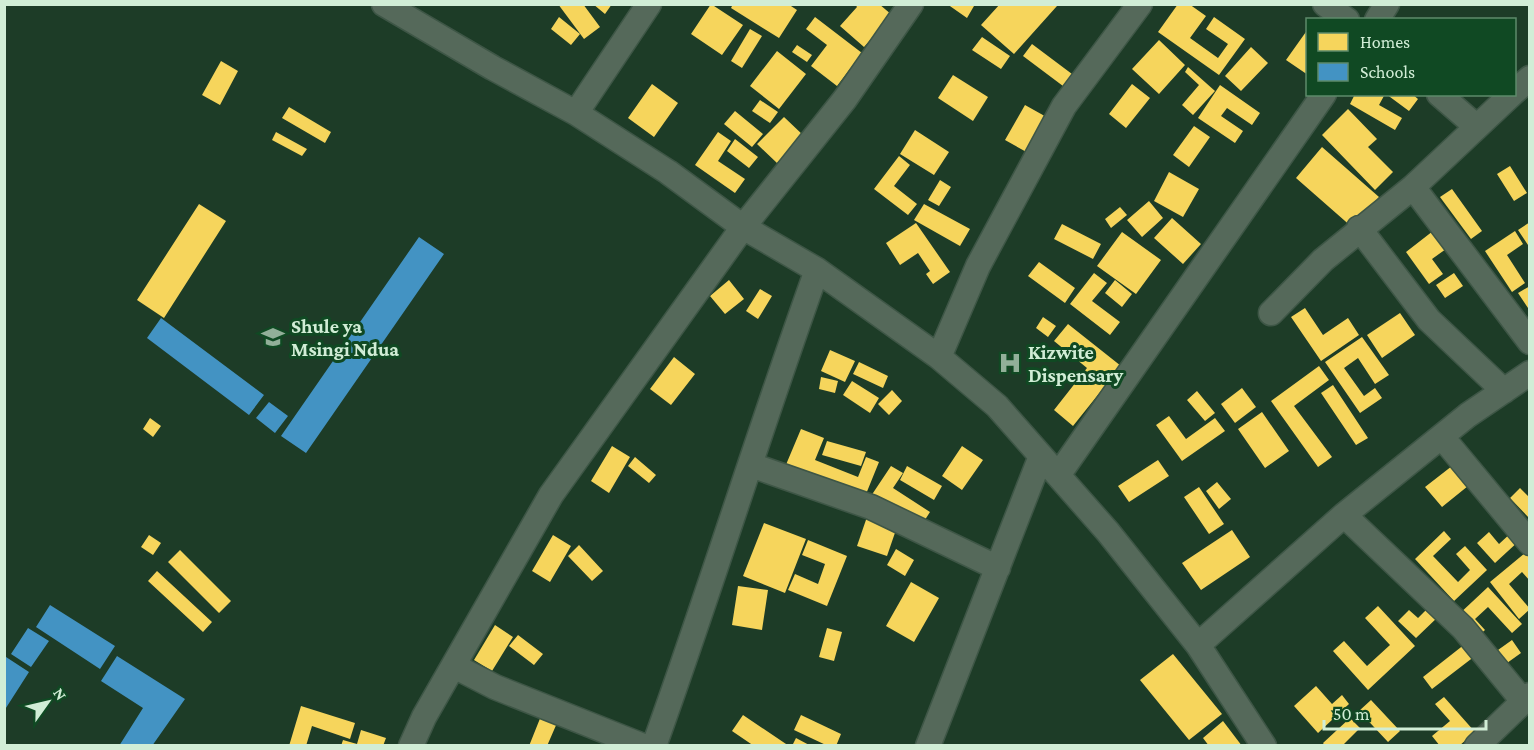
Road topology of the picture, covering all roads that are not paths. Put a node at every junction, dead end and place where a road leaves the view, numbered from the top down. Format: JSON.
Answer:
{"nodes":[{"id":1,"x":384,"y":4,"type":"edge"},
{"id":2,"x":649,"y":4,"type":"edge"},
{"id":3,"x":911,"y":4,"type":"edge"},
{"id":4,"x":1140,"y":4,"type":"edge"},
{"id":5,"x":1325,"y":4,"type":"edge"},
{"id":6,"x":1387,"y":4,"type":"edge"},
{"id":7,"x":1344,"y":18,"type":"edge"},
{"id":8,"x":1378,"y":18,"type":"edge"},
{"id":9,"x":1530,"y":78,"type":"edge"},
{"id":10,"x":1516,"y":90,"type":"edge"},
{"id":11,"x":1323,"y":96,"type":"edge"},
{"id":12,"x":1441,"y":96,"type":"edge"},
{"id":13,"x":1510,"y":96,"type":"edge"},
{"id":14,"x":576,"y":112,"type":"junction"},
{"id":15,"x":1477,"y":127,"type":"junction"},
{"id":16,"x":1413,"y":187,"type":"junction"},
{"id":17,"x":743,"y":227,"type":"junction"},
{"id":18,"x":1359,"y":228,"type":"junction"},
{"id":19,"x":817,"y":270,"type":"junction"},
{"id":20,"x":1271,"y":313,"type":"dead end"},
{"id":21,"x":1530,"y":342,"type":"edge"},
{"id":22,"x":939,"y":357,"type":"junction"},
{"id":23,"x":1530,"y":373,"type":"edge"},
{"id":24,"x":1504,"y":391,"type":"junction"},
{"id":25,"x":1442,"y":437,"type":"junction"},
{"id":26,"x":1041,"y":456,"type":"junction"},
{"id":27,"x":751,"y":465,"type":"junction"},
{"id":28,"x":1059,"y":474,"type":"junction"},
{"id":29,"x":1344,"y":515,"type":"junction"},
{"id":30,"x":1530,"y":543,"type":"edge"},
{"id":31,"x":998,"y":568,"type":"junction"},
{"id":32,"x":1198,"y":645,"type":"junction"},
{"id":33,"x":454,"y":666,"type":"junction"},
{"id":34,"x":1526,"y":698,"type":"edge"},
{"id":35,"x":419,"y":743,"type":"edge"},
{"id":36,"x":643,"y":746,"type":"edge"},
{"id":37,"x":654,"y":746,"type":"edge"},
{"id":38,"x":928,"y":746,"type":"edge"},
{"id":39,"x":1264,"y":746,"type":"edge"},
{"id":40,"x":1477,"y":746,"type":"edge"}],
"edges":[{"from":1,"to":14,"type":"street"},
{"from":2,"to":14,"type":"street"},
{"from":3,"to":17,"type":"street"},
{"from":4,"to":22,"type":"street"},
{"from":5,"to":7,"type":"street"},
{"from":6,"to":8,"type":"street"},
{"from":9,"to":10,"type":"street"},
{"from":11,"to":28,"type":"street"},
{"from":12,"to":15,"type":"street"},
{"from":13,"to":15,"type":"street"},
{"from":14,"to":17,"type":"street"},
{"from":15,"to":16,"type":"street"},
{"from":16,"to":18,"type":"street"},
{"from":16,"to":21,"type":"street"},
{"from":17,"to":19,"type":"street"},
{"from":17,"to":33,"type":"street"},
{"from":18,"to":20,"type":"street"},
{"from":18,"to":24,"type":"street"},
{"from":19,"to":22,"type":"street"},
{"from":19,"to":27,"type":"street"},
{"from":22,"to":26,"type":"street"},
{"from":23,"to":24,"type":"street"},
{"from":24,"to":25,"type":"street"},
{"from":25,"to":29,"type":"street"},
{"from":25,"to":30,"type":"street"},
{"from":26,"to":28,"type":"street"},
{"from":26,"to":31,"type":"street"},
{"from":27,"to":31,"type":"street"},
{"from":27,"to":37,"type":"street"},
{"from":28,"to":32,"type":"street"},
{"from":29,"to":32,"type":"street"},
{"from":29,"to":34,"type":"street"},
{"from":31,"to":38,"type":"street"},
{"from":32,"to":39,"type":"street"},
{"from":33,"to":35,"type":"street"},
{"from":33,"to":36,"type":"street"},
{"from":34,"to":40,"type":"street"}]}
